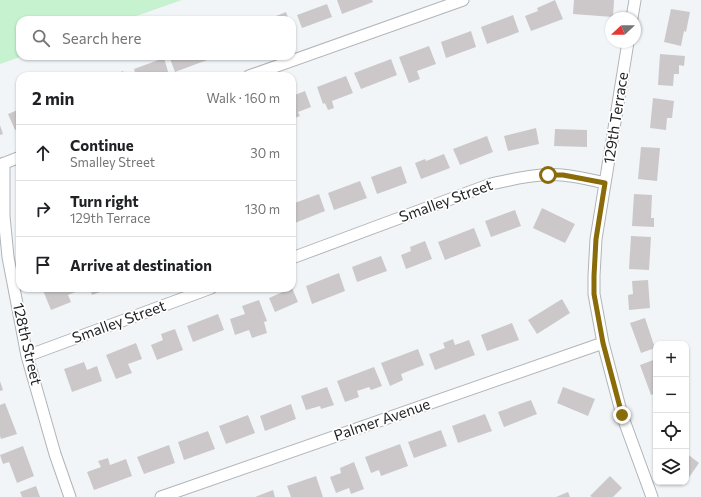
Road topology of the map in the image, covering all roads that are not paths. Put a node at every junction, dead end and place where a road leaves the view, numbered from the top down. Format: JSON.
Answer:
{"nodes":[{"id":1,"x":463,"y":0,"type":"edge"},
{"id":2,"x":635,"y":0,"type":"edge"},
{"id":3,"x":633,"y":12,"type":"edge"},
{"id":4,"x":627,"y":48,"type":"edge"},
{"id":5,"x":296,"y":59,"type":"edge"},
{"id":6,"x":294,"y":60,"type":"edge"},
{"id":7,"x":260,"y":72,"type":"edge"},
{"id":8,"x":16,"y":159,"type":"edge"},
{"id":9,"x":2,"y":164,"type":"edge"},
{"id":10,"x":605,"y":183,"type":"junction"},
{"id":11,"x":296,"y":257,"type":"edge"},
{"id":12,"x":200,"y":292,"type":"edge"},
{"id":13,"x":603,"y":343,"type":"junction"},
{"id":14,"x":27,"y":356,"type":"junction"},
{"id":15,"x":70,"y":497,"type":"edge"},
{"id":16,"x":161,"y":497,"type":"edge"},
{"id":17,"x":652,"y":497,"type":"edge"}],
"edges":[{"from":1,"to":5,"type":"street"},
{"from":2,"to":3,"type":"street"},
{"from":4,"to":10,"type":"street","name":"129th Terrace"},
{"from":6,"to":7,"type":"street"},
{"from":8,"to":9,"type":"street"},
{"from":9,"to":14,"type":"street","name":"128th Street"},
{"from":10,"to":11,"type":"street","name":"Smalley Street"},
{"from":10,"to":13,"type":"street","name":"129th Terrace"},
{"from":12,"to":14,"type":"street","name":"Smalley Street"},
{"from":13,"to":16,"type":"street","name":"Palmer Avenue"},
{"from":13,"to":17,"type":"street","name":"129th Terrace"},
{"from":14,"to":15,"type":"street","name":"128th Street"}]}
